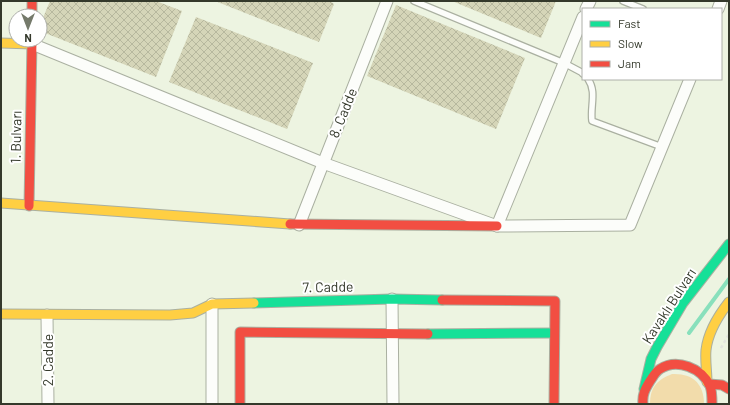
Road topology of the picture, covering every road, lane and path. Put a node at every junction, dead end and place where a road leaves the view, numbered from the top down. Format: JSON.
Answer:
{"nodes":[{"id":1,"x":388,"y":1,"type":"edge"},
{"id":2,"x":414,"y":1,"type":"edge"},
{"id":3,"x":623,"y":1,"type":"edge"},
{"id":4,"x":640,"y":8,"type":"edge"},
{"id":5,"x":582,"y":19,"type":"edge"},
{"id":6,"x":32,"y":48,"type":"edge"},
{"id":7,"x":46,"y":48,"type":"edge"},
{"id":8,"x":564,"y":63,"type":"junction"},
{"id":9,"x":582,"y":73,"type":"edge"},
{"id":10,"x":589,"y":80,"type":"edge"},
{"id":11,"x":690,"y":80,"type":"edge"},
{"id":12,"x":662,"y":147,"type":"junction"},
{"id":13,"x":323,"y":163,"type":"junction"},
{"id":14,"x":1,"y":203,"type":"edge"},
{"id":15,"x":29,"y":206,"type":"junction"},
{"id":16,"x":1,"y":211,"type":"edge"},
{"id":17,"x":299,"y":225,"type":"junction"},
{"id":18,"x":497,"y":226,"type":"junction"},
{"id":19,"x":729,"y":244,"type":"edge"},
{"id":20,"x":392,"y":299,"type":"junction"},
{"id":21,"x":729,"y":302,"type":"edge"},
{"id":22,"x":212,"y":304,"type":"junction"},
{"id":23,"x":1,"y":314,"type":"edge"},
{"id":24,"x":47,"y":315,"type":"junction"},
{"id":25,"x":554,"y":333,"type":"junction"},
{"id":26,"x":392,"y":334,"type":"junction"},
{"id":27,"x":729,"y":334,"type":"edge"},
{"id":28,"x":720,"y":351,"type":"dead end"},
{"id":29,"x":708,"y":383,"type":"junction"},
{"id":30,"x":644,"y":389,"type":"junction"},
{"id":31,"x":729,"y":389,"type":"edge"},
{"id":32,"x":642,"y":403,"type":"edge"},
{"id":33,"x":48,"y":404,"type":"edge"},
{"id":34,"x":212,"y":404,"type":"edge"},
{"id":35,"x":240,"y":404,"type":"edge"},
{"id":36,"x":393,"y":404,"type":"edge"},
{"id":37,"x":554,"y":404,"type":"edge"},
{"id":38,"x":712,"y":404,"type":"edge"}],
"edges":[{"from":1,"to":13,"type":"street","name":"8. Cadde"},
{"from":2,"to":8,"type":"lane"},
{"from":3,"to":4,"type":"lane"},
{"from":5,"to":8,"type":"street"},
{"from":6,"to":15,"type":"street","name":"1. Bulvarı"},
{"from":7,"to":13,"type":"street"},
{"from":8,"to":9,"type":"lane"},
{"from":8,"to":18,"type":"street"},
{"from":10,"to":12,"type":"lane"},
{"from":11,"to":12,"type":"street"},
{"from":12,"to":18,"type":"street"},
{"from":13,"to":17,"type":"street","name":"8. Cadde"},
{"from":13,"to":18,"type":"street"},
{"from":14,"to":15,"type":"street"},
{"from":15,"to":16,"type":"street"},
{"from":15,"to":17,"type":"street"},
{"from":17,"to":18,"type":"street"},
{"from":19,"to":30,"type":"street","name":"Kavaklı Bulvarı"},
{"from":20,"to":22,"type":"street","name":"7. Cadde"},
{"from":20,"to":25,"type":"street","name":"7. Cadde"},
{"from":20,"to":26,"type":"street"},
{"from":21,"to":29,"type":"street"},
{"from":22,"to":24,"type":"street","name":"7. Cadde"},
{"from":22,"to":34,"type":"street"},
{"from":23,"to":24,"type":"street","name":"7. Cadde"},
{"from":24,"to":33,"type":"street","name":"2. Cadde"},
{"from":25,"to":26,"type":"street"},
{"from":25,"to":37,"type":"street","name":"7. Cadde"},
{"from":26,"to":35,"type":"street"},
{"from":26,"to":36,"type":"street"},
{"from":27,"to":28,"type":"path"},
{"from":29,"to":30,"type":"street"},
{"from":29,"to":31,"type":"street"},
{"from":29,"to":38,"type":"street"},
{"from":30,"to":32,"type":"street","name":"Kavaklı Bulvarı"}]}
